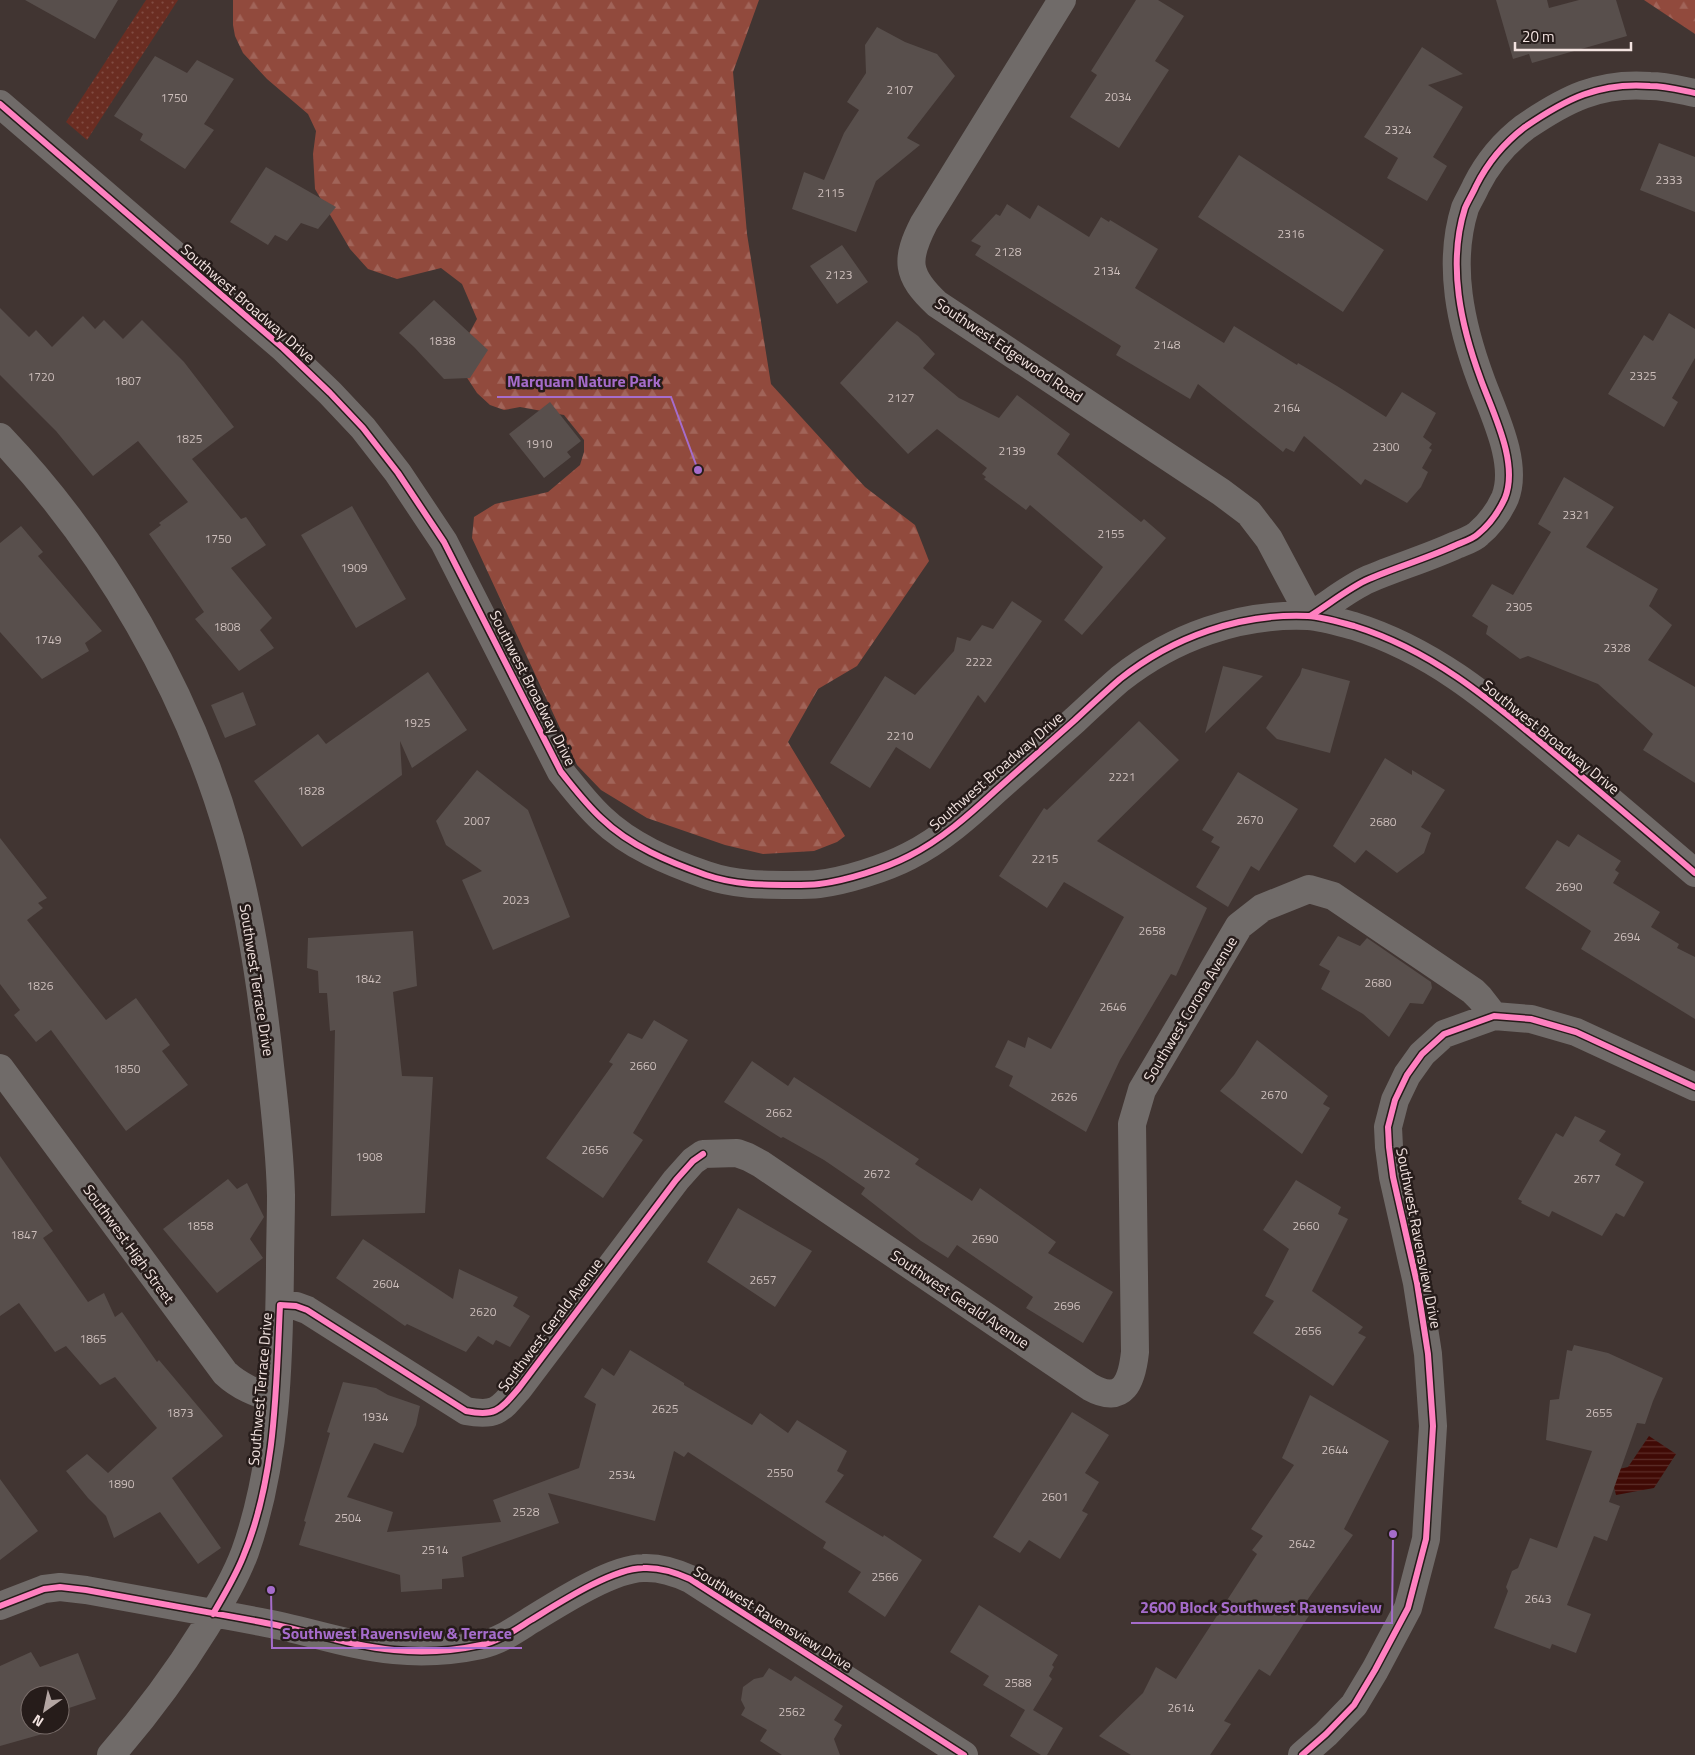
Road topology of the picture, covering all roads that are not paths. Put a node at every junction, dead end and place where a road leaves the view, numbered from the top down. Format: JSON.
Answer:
{"nodes":[{"id":1,"x":1062,"y":0,"type":"edge"},
{"id":2,"x":1695,"y":92,"type":"edge"},
{"id":3,"x":0,"y":104,"type":"edge"},
{"id":4,"x":0,"y":436,"type":"edge"},
{"id":5,"x":1310,"y":616,"type":"junction"},
{"id":6,"x":1695,"y":873,"type":"edge"},
{"id":7,"x":1494,"y":1016,"type":"junction"},
{"id":8,"x":0,"y":1068,"type":"edge"},
{"id":9,"x":1695,"y":1088,"type":"edge"},
{"id":10,"x":280,"y":1305,"type":"junction"},
{"id":11,"x":1119,"y":1392,"type":"joint"},
{"id":12,"x":275,"y":1399,"type":"junction"},
{"id":13,"x":0,"y":1606,"type":"edge"},
{"id":14,"x":213,"y":1614,"type":"junction"},
{"id":15,"x":111,"y":1755,"type":"edge"},
{"id":16,"x":964,"y":1755,"type":"edge"},
{"id":17,"x":1302,"y":1755,"type":"edge"}],
"edges":[{"from":1,"to":5,"type":"street","name":"Southwest Edgewood Road"},
{"from":2,"to":5,"type":"street"},
{"from":3,"to":5,"type":"street","name":"Southwest Broadway Drive"},
{"from":4,"to":10,"type":"street","name":"Southwest Terrace Drive"},
{"from":5,"to":6,"type":"street","name":"Southwest Broadway Drive"},
{"from":7,"to":9,"type":"street","name":"Southwest Ravensview Drive"},
{"from":7,"to":11,"type":"street","name":"Southwest Corona Avenue"},
{"from":7,"to":17,"type":"street","name":"Southwest Ravensview Drive"},
{"from":8,"to":12,"type":"street","name":"Southwest High Street"},
{"from":10,"to":11,"type":"street","name":"Southwest Gerald Avenue"},
{"from":10,"to":12,"type":"street","name":"Southwest Terrace Drive"},
{"from":12,"to":14,"type":"street","name":"Southwest Terrace Drive"},
{"from":13,"to":14,"type":"street","name":"Southwest Ravensview Drive"},
{"from":14,"to":15,"type":"street","name":"Southwest Terrace Drive"},
{"from":14,"to":16,"type":"street","name":"Southwest Ravensview Drive"}]}
